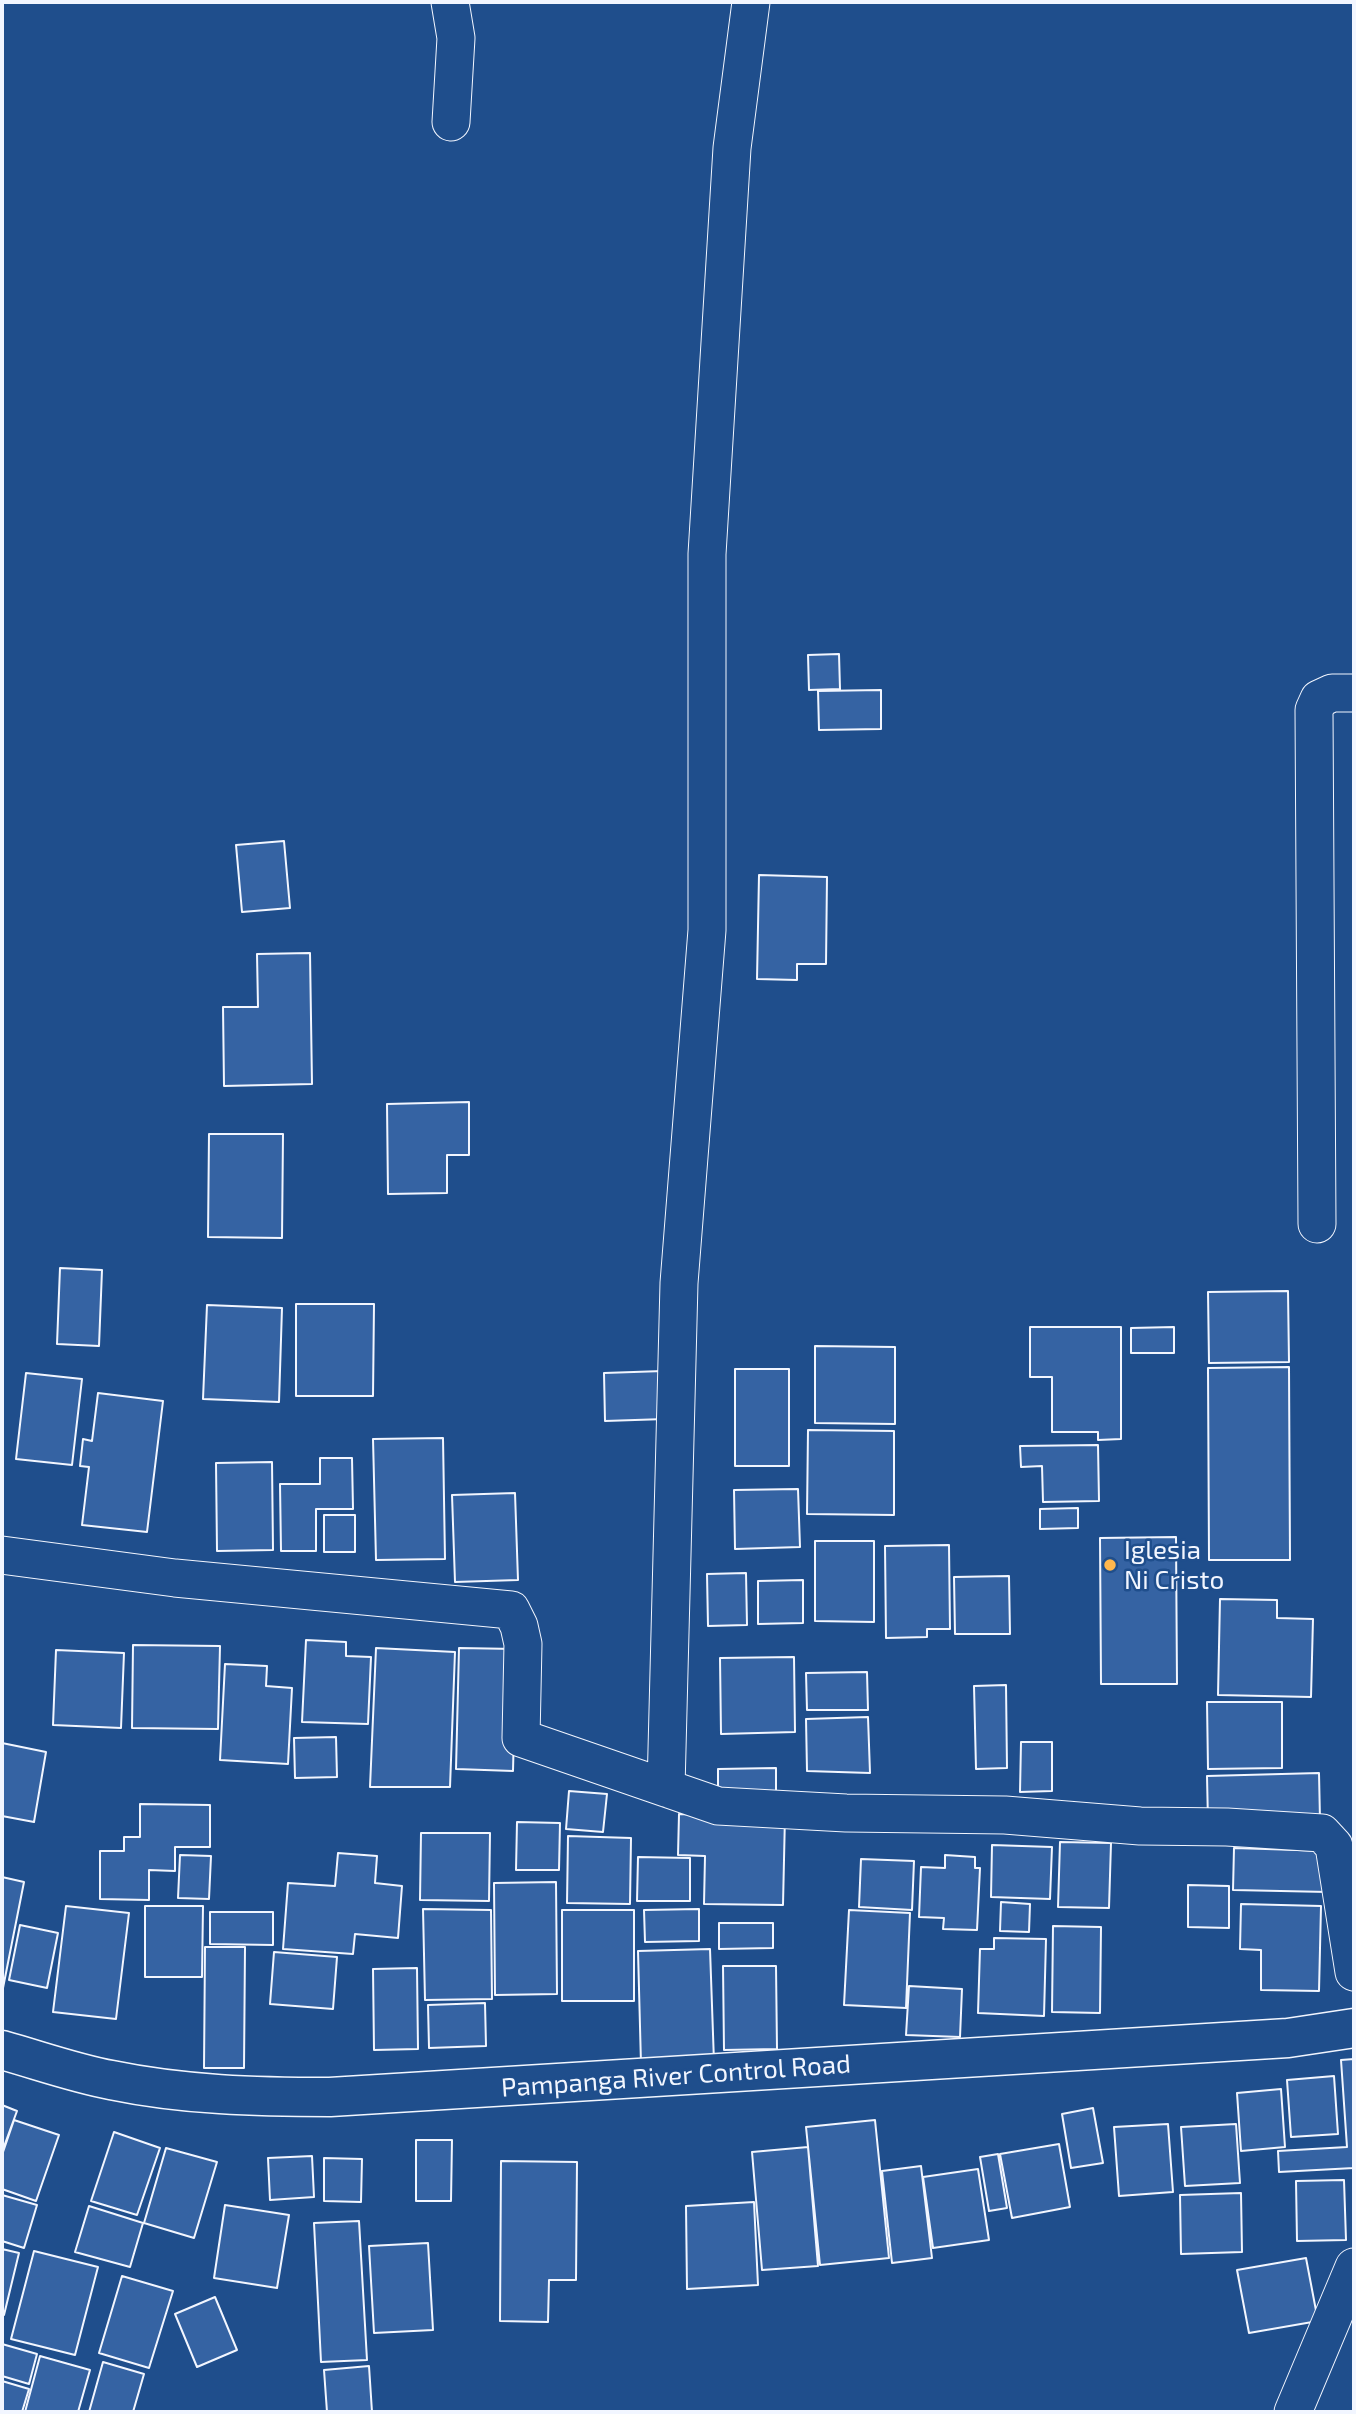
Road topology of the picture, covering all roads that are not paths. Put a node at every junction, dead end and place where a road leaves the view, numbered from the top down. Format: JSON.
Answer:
{"nodes":[{"id":1,"x":450,"y":2,"type":"edge"},
{"id":2,"x":751,"y":2,"type":"edge"},
{"id":3,"x":452,"y":122,"type":"dead end"},
{"id":4,"x":1354,"y":693,"type":"edge"},
{"id":5,"x":1317,"y":1224,"type":"dead end"},
{"id":6,"x":2,"y":1555,"type":"edge"},
{"id":7,"x":666,"y":1788,"type":"junction"},
{"id":8,"x":1354,"y":1972,"type":"edge"},
{"id":9,"x":1354,"y":2028,"type":"edge"},
{"id":10,"x":2,"y":2050,"type":"edge"},
{"id":11,"x":1354,"y":2267,"type":"edge"},
{"id":12,"x":1293,"y":2412,"type":"edge"}],
"edges":[{"from":1,"to":3,"type":"street"},
{"from":2,"to":7,"type":"street"},
{"from":4,"to":5,"type":"street"},
{"from":6,"to":7,"type":"street"},
{"from":7,"to":8,"type":"street"},
{"from":9,"to":10,"type":"main road","name":"Pampanga River Control Road"},
{"from":11,"to":12,"type":"street"}]}
